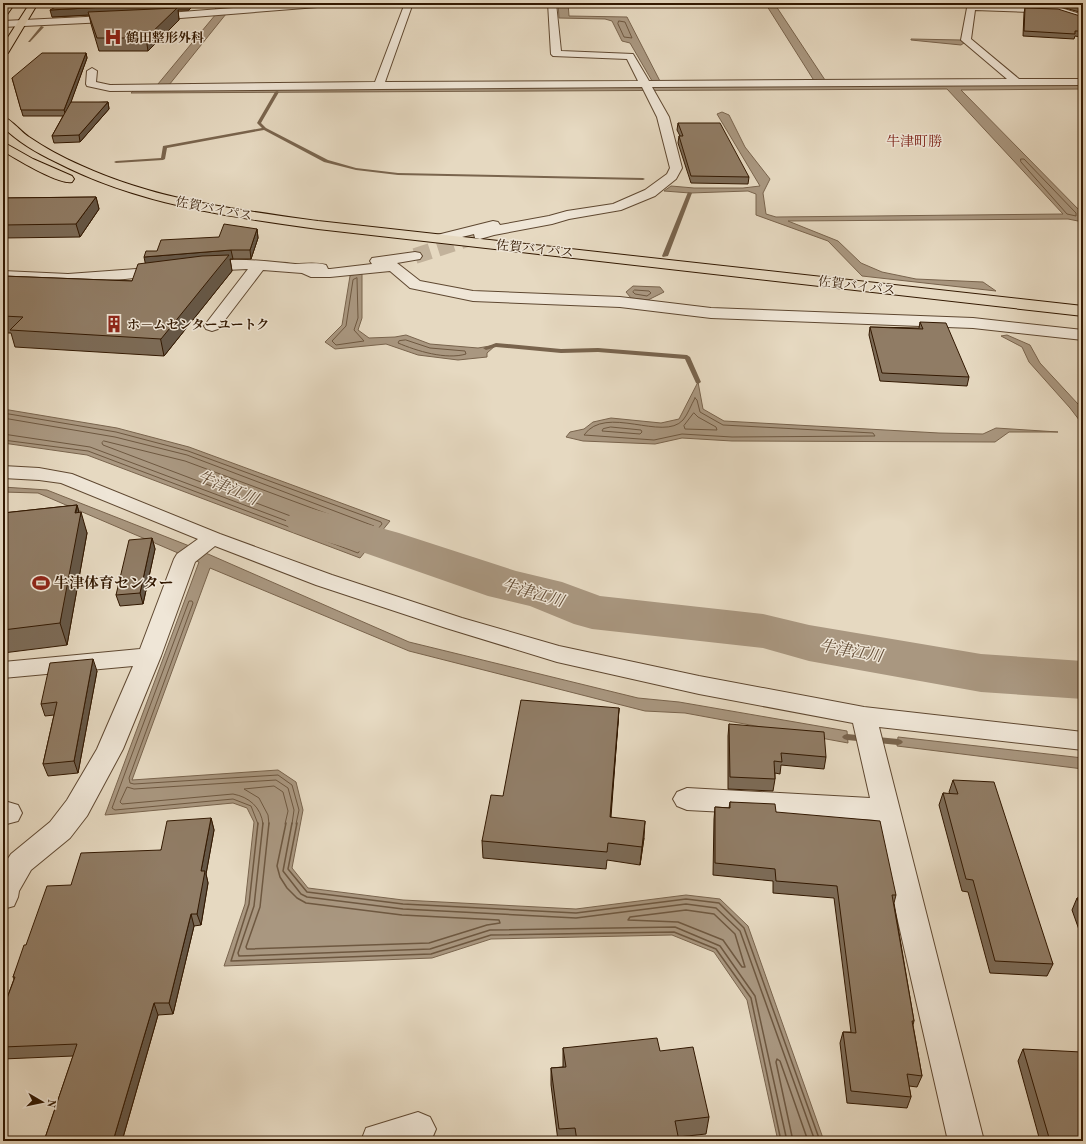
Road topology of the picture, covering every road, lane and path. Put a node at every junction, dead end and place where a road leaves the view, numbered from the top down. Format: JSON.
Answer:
{"nodes":[{"id":1,"x":11,"y":3,"type":"edge"},
{"id":2,"x":34,"y":3,"type":"edge"},
{"id":3,"x":330,"y":3,"type":"edge"},
{"id":4,"x":409,"y":3,"type":"edge"},
{"id":5,"x":552,"y":3,"type":"edge"},
{"id":6,"x":968,"y":5,"type":"edge"},
{"id":7,"x":229,"y":8,"type":"edge"},
{"id":8,"x":3,"y":14,"type":"edge"},
{"id":9,"x":1083,"y":18,"type":"edge"},
{"id":10,"x":23,"y":22,"type":"junction"},
{"id":11,"x":3,"y":24,"type":"edge"},
{"id":12,"x":3,"y":53,"type":"edge"},
{"id":13,"x":92,"y":71,"type":"dead end"},
{"id":14,"x":1016,"y":82,"type":"junction"},
{"id":15,"x":1083,"y":82,"type":"edge"},
{"id":16,"x":379,"y":85,"type":"junction"},
{"id":17,"x":647,"y":87,"type":"junction"},
{"id":18,"x":4,"y":122,"type":"edge"},
{"id":19,"x":3,"y":146,"type":"edge"},
{"id":20,"x":567,"y":215,"type":"junction"},
{"id":21,"x":480,"y":234,"type":"tunnel mouth"},
{"id":22,"x":442,"y":238,"type":"junction"},
{"id":23,"x":416,"y":251,"type":"junction"},
{"id":24,"x":259,"y":265,"type":"junction"},
{"id":25,"x":286,"y":268,"type":"junction"},
{"id":26,"x":306,"y":270,"type":"junction"},
{"id":27,"x":3,"y":275,"type":"edge"},
{"id":28,"x":915,"y":303,"type":"junction"},
{"id":29,"x":1083,"y":311,"type":"edge"},
{"id":30,"x":911,"y":320,"type":"junction"},
{"id":31,"x":1083,"y":323,"type":"edge"},
{"id":32,"x":212,"y":326,"type":"dead end"},
{"id":33,"x":1083,"y":335,"type":"edge"},
{"id":34,"x":3,"y":472,"type":"edge"},
{"id":35,"x":200,"y":548,"type":"junction"},
{"id":36,"x":149,"y":656,"type":"junction"},
{"id":37,"x":3,"y":670,"type":"edge"},
{"id":38,"x":868,"y":733,"type":"junction"},
{"id":39,"x":1083,"y":741,"type":"edge"},
{"id":40,"x":687,"y":799,"type":"dead end"},
{"id":41,"x":886,"y":810,"type":"junction"},
{"id":42,"x":3,"y":897,"type":"edge"},
{"id":43,"x":418,"y":1129,"type":"dead end"},
{"id":44,"x":379,"y":1141,"type":"edge"},
{"id":45,"x":966,"y":1141,"type":"edge"}],
"edges":[{"from":1,"to":8,"type":"highway"},
{"from":2,"to":10,"type":"highway"},
{"from":3,"to":7,"type":"street"},
{"from":4,"to":16,"type":"street"},
{"from":5,"to":17,"type":"street"},
{"from":6,"to":9,"type":"street"},
{"from":6,"to":14,"type":"street"},
{"from":7,"to":10,"type":"street"},
{"from":10,"to":11,"type":"street"},
{"from":10,"to":12,"type":"highway"},
{"from":13,"to":16,"type":"street"},
{"from":14,"to":15,"type":"street"},
{"from":14,"to":17,"type":"street"},
{"from":16,"to":17,"type":"street"},
{"from":17,"to":20,"type":"street"},
{"from":18,"to":22,"type":"highway","name":"佐賀バイパス"},
{"from":19,"to":23,"type":"highway","name":"佐賀バイパス"},
{"from":20,"to":21,"type":"street"},
{"from":20,"to":22,"type":"street"},
{"from":22,"to":29,"type":"highway","name":"佐賀バイパス"},
{"from":23,"to":25,"type":"street"},
{"from":23,"to":26,"type":"street"},
{"from":23,"to":28,"type":"highway","name":"佐賀バイパス"},
{"from":24,"to":25,"type":"street"},
{"from":24,"to":27,"type":"street"},
{"from":24,"to":32,"type":"street"},
{"from":25,"to":26,"type":"street"},
{"from":26,"to":30,"type":"street"},
{"from":28,"to":30,"type":"street"},
{"from":28,"to":31,"type":"highway","name":"佐賀バイパス"},
{"from":30,"to":33,"type":"street"},
{"from":34,"to":35,"type":"street"},
{"from":35,"to":36,"type":"street"},
{"from":35,"to":38,"type":"street"},
{"from":36,"to":37,"type":"street"},
{"from":36,"to":42,"type":"street"},
{"from":38,"to":39,"type":"street"},
{"from":38,"to":41,"type":"street"},
{"from":40,"to":41,"type":"street"},
{"from":41,"to":45,"type":"street"},
{"from":43,"to":44,"type":"street"}]}
